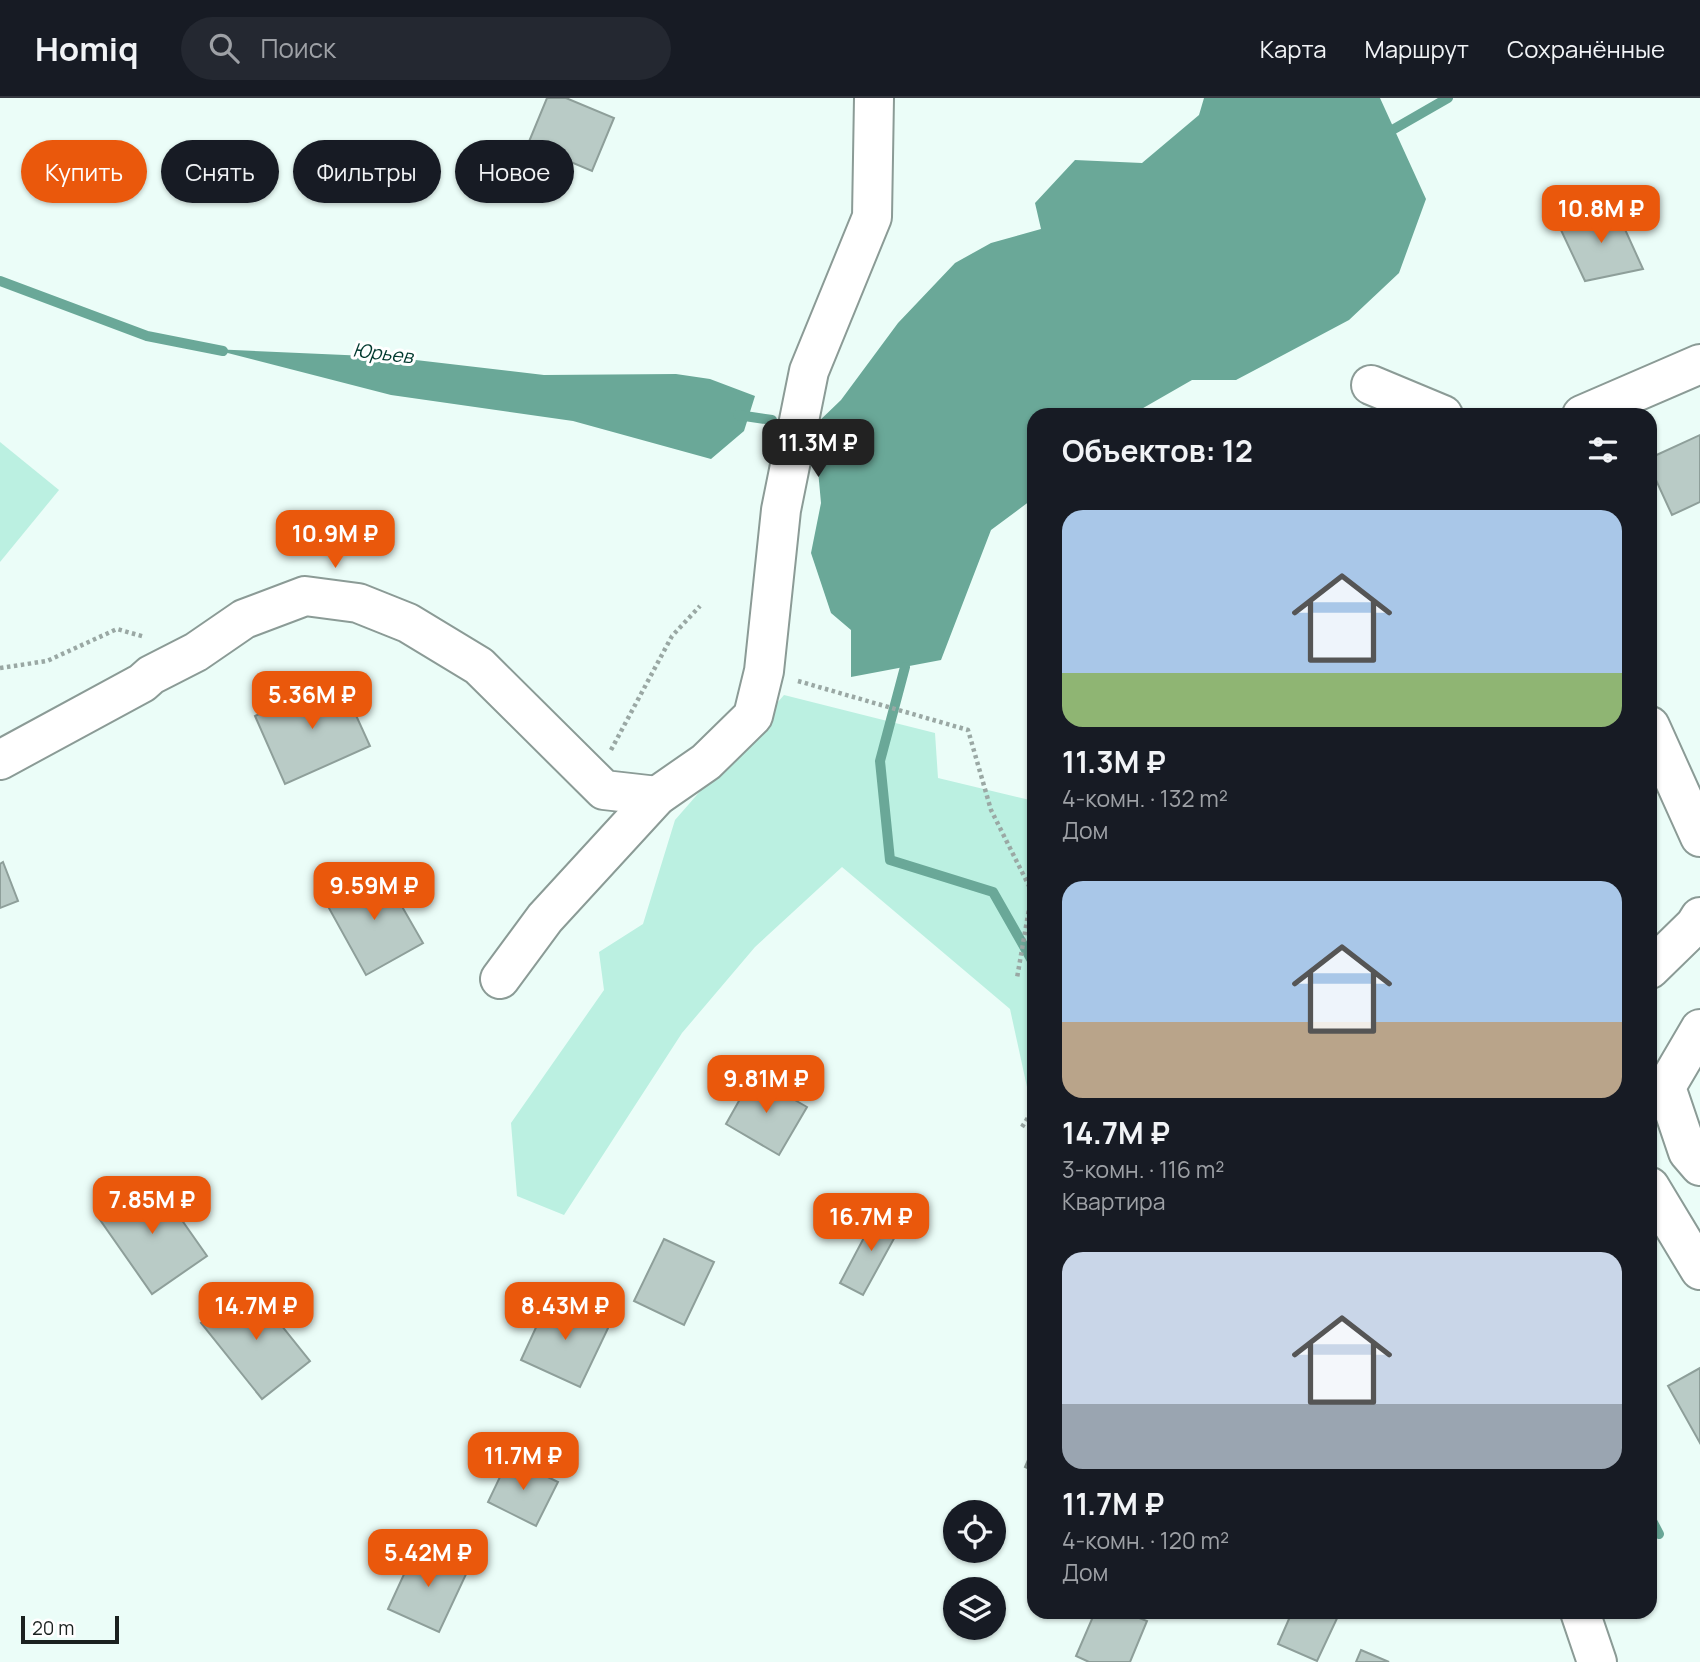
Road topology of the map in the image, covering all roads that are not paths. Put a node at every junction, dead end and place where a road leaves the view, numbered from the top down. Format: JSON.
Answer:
{"nodes":[{"id":1,"x":874,"y":98,"type":"edge"},
{"id":2,"x":1700,"y":364,"type":"edge"},
{"id":3,"x":1371,"y":385,"type":"dead end"},
{"id":4,"x":1426,"y":408,"type":"edge"},
{"id":5,"x":1598,"y":408,"type":"edge"},
{"id":6,"x":1657,"y":742,"type":"edge"},
{"id":7,"x":0,"y":760,"type":"edge"},
{"id":8,"x":657,"y":796,"type":"junction"},
{"id":9,"x":1700,"y":837,"type":"edge"},
{"id":10,"x":1700,"y":917,"type":"edge"},
{"id":11,"x":1657,"y":962,"type":"edge"},
{"id":12,"x":500,"y":979,"type":"dead end"},
{"id":13,"x":1700,"y":1029,"type":"edge"},
{"id":14,"x":1700,"y":1166,"type":"edge"},
{"id":15,"x":1657,"y":1199,"type":"edge"},
{"id":16,"x":1700,"y":1270,"type":"edge"},
{"id":17,"x":1582,"y":1619,"type":"edge"},
{"id":18,"x":1597,"y":1662,"type":"edge"}],
"edges":[{"from":1,"to":8,"type":"street"},
{"from":2,"to":5,"type":"street"},
{"from":3,"to":4,"type":"street"},
{"from":6,"to":9,"type":"street"},
{"from":7,"to":8,"type":"street"},
{"from":8,"to":12,"type":"street"},
{"from":10,"to":11,"type":"street"},
{"from":13,"to":14,"type":"street"},
{"from":15,"to":16,"type":"street"},
{"from":17,"to":18,"type":"street"}]}
